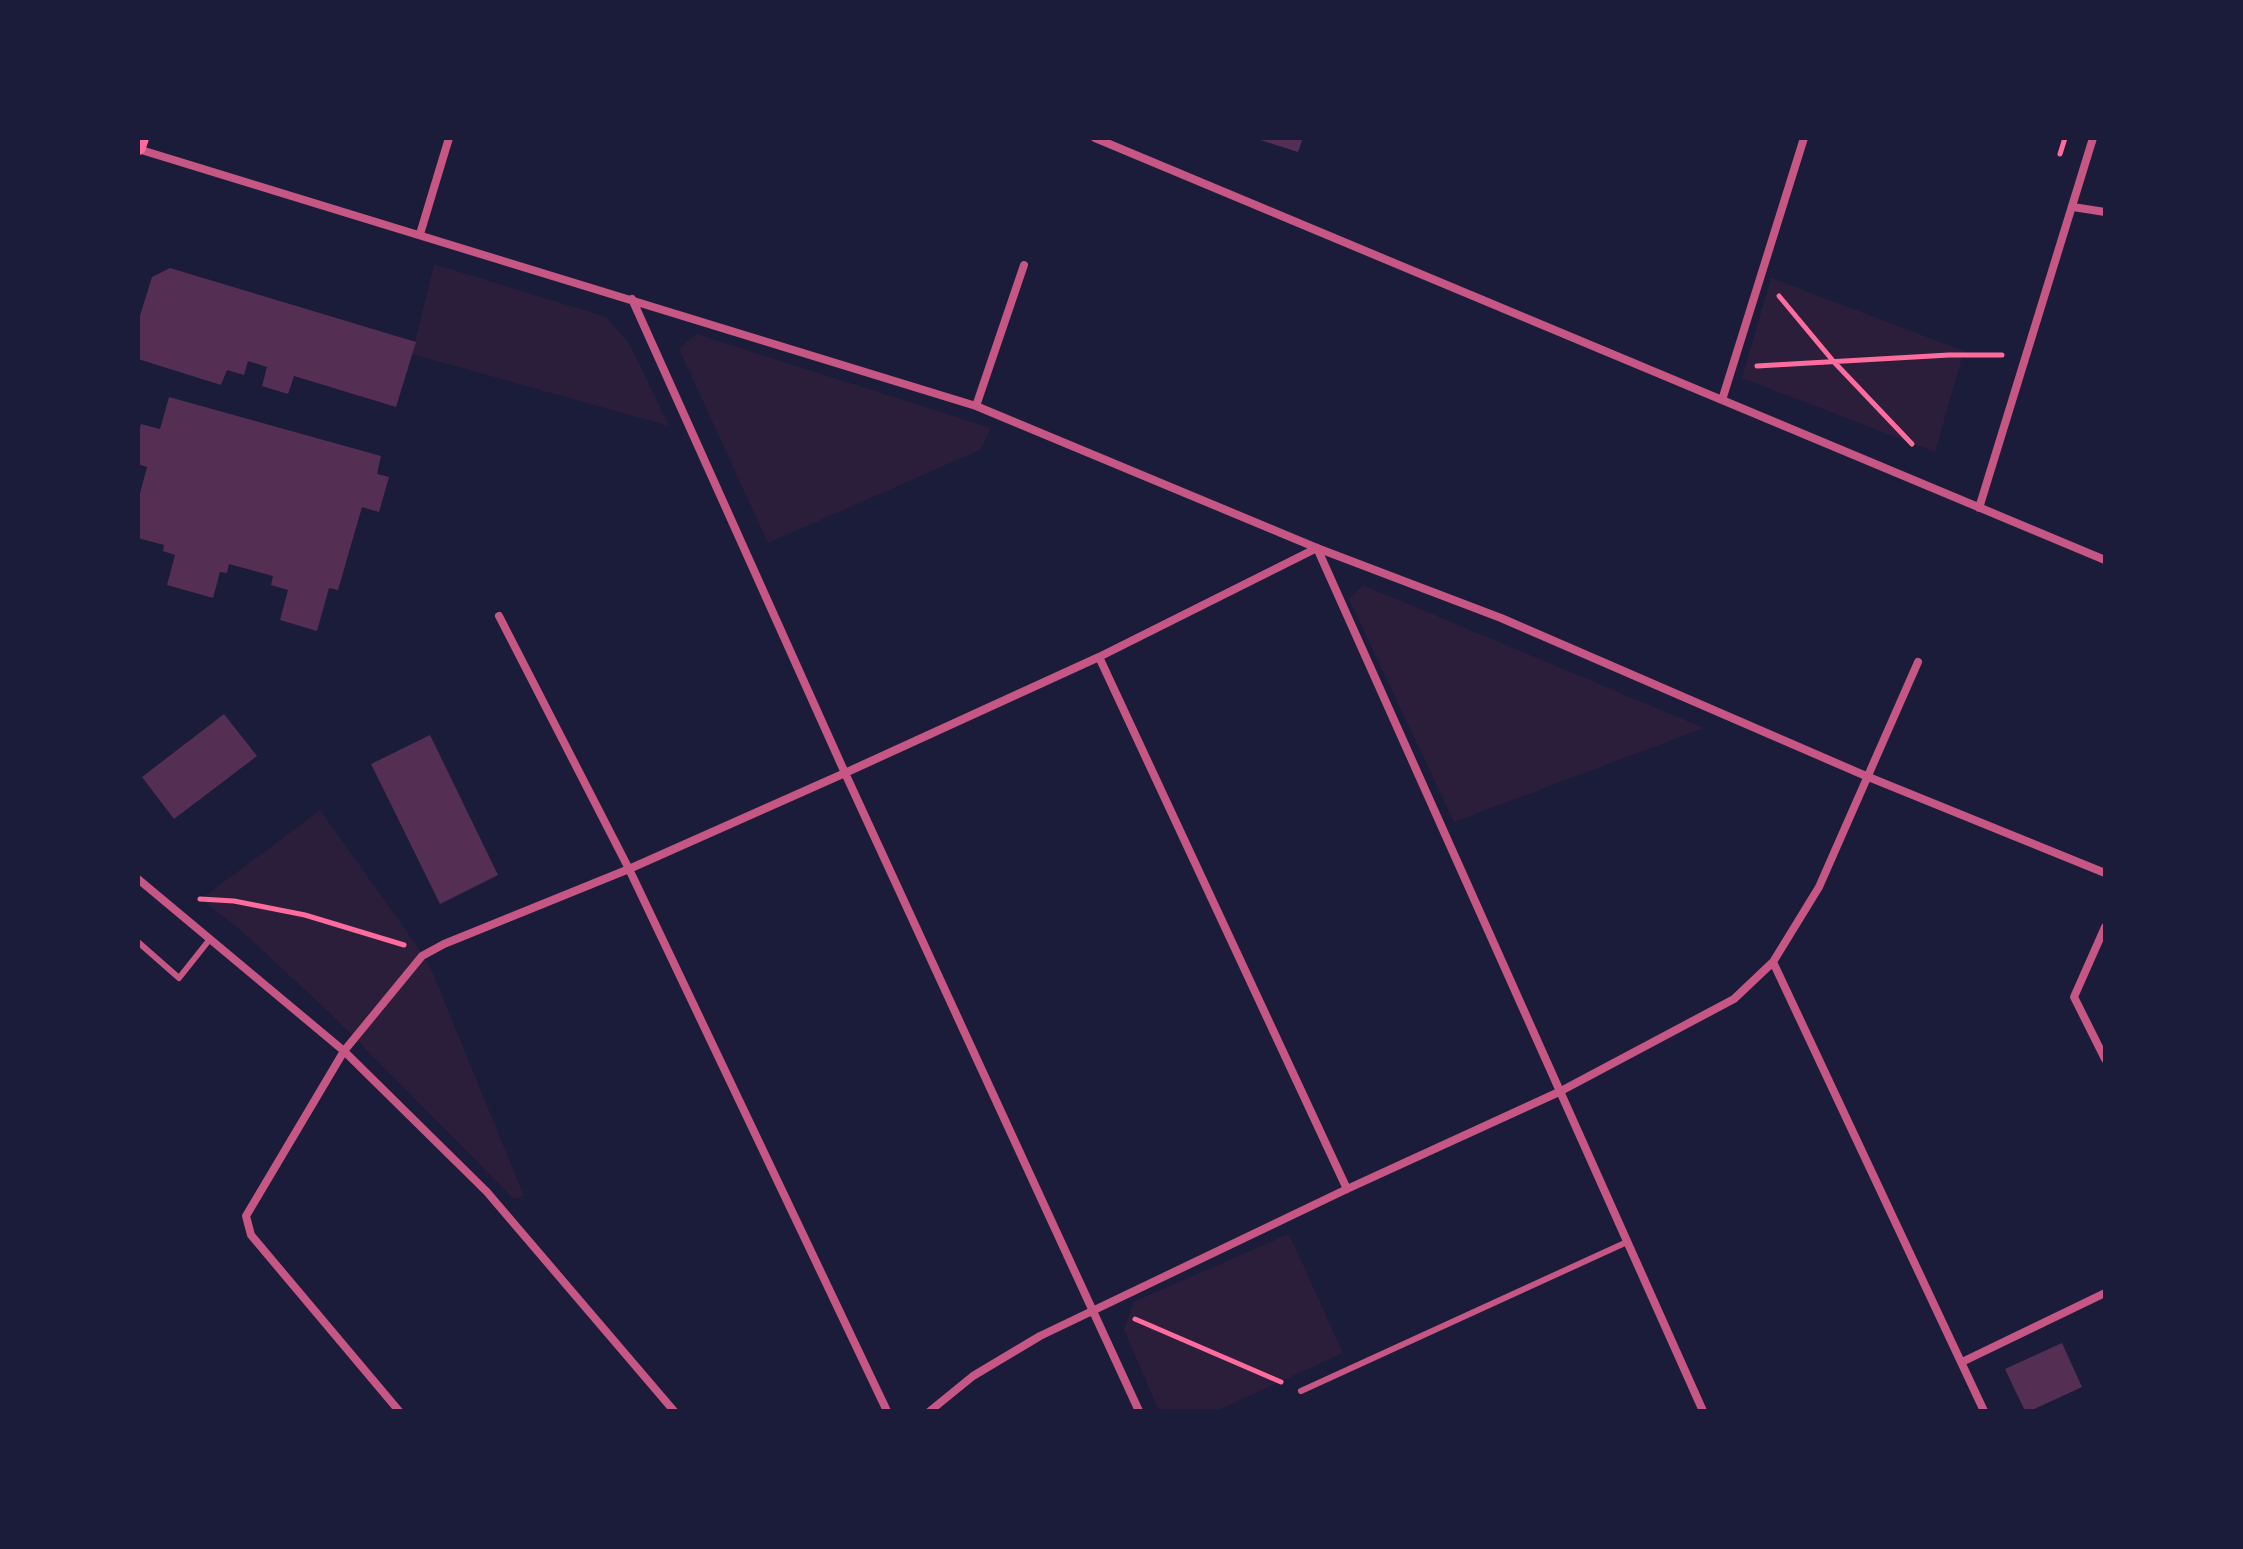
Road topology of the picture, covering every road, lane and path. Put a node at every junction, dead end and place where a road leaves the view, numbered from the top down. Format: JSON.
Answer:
{"nodes":[{"id":1,"x":141,"y":138,"type":"edge"},
{"id":2,"x":449,"y":138,"type":"edge"},
{"id":3,"x":1095,"y":138,"type":"edge"},
{"id":4,"x":1804,"y":138,"type":"edge"},
{"id":5,"x":2093,"y":138,"type":"edge"},
{"id":6,"x":138,"y":148,"type":"edge"},
{"id":7,"x":2073,"y":207,"type":"junction"},
{"id":8,"x":2105,"y":212,"type":"edge"},
{"id":9,"x":420,"y":234,"type":"junction"},
{"id":10,"x":1024,"y":265,"type":"dead end"},
{"id":11,"x":1760,"y":274,"type":"junction"},
{"id":12,"x":632,"y":299,"type":"junction"},
{"id":13,"x":2001,"y":356,"type":"dead end"},
{"id":14,"x":1834,"y":362,"type":"junction"},
{"id":15,"x":1732,"y":367,"type":"junction"},
{"id":16,"x":1722,"y":400,"type":"junction"},
{"id":17,"x":976,"y":406,"type":"junction"},
{"id":18,"x":1912,"y":444,"type":"dead end"},
{"id":19,"x":1979,"y":508,"type":"junction"},
{"id":20,"x":1317,"y":548,"type":"junction"},
{"id":21,"x":2105,"y":560,"type":"edge"},
{"id":22,"x":499,"y":616,"type":"dead end"},
{"id":23,"x":1099,"y":657,"type":"junction"},
{"id":24,"x":1918,"y":662,"type":"dead end"},
{"id":25,"x":845,"y":773,"type":"junction"},
{"id":26,"x":1866,"y":776,"type":"junction"},
{"id":27,"x":629,"y":869,"type":"junction"},
{"id":28,"x":2105,"y":873,"type":"edge"},
{"id":29,"x":138,"y":879,"type":"edge"},
{"id":30,"x":159,"y":897,"type":"junction"},
{"id":31,"x":2105,"y":927,"type":"edge"},
{"id":32,"x":210,"y":939,"type":"junction"},
{"id":33,"x":138,"y":942,"type":"edge"},
{"id":34,"x":422,"y":956,"type":"junction"},
{"id":35,"x":1773,"y":962,"type":"junction"},
{"id":36,"x":344,"y":1051,"type":"junction"},
{"id":37,"x":2105,"y":1059,"type":"edge"},
{"id":38,"x":1559,"y":1092,"type":"junction"},
{"id":39,"x":1347,"y":1189,"type":"junction"},
{"id":40,"x":1627,"y":1242,"type":"junction"},
{"id":41,"x":2105,"y":1293,"type":"edge"},
{"id":42,"x":1094,"y":1312,"type":"junction"},
{"id":43,"x":1135,"y":1319,"type":"dead end"},
{"id":44,"x":1962,"y":1362,"type":"junction"},
{"id":45,"x":1301,"y":1391,"type":"joint"},
{"id":46,"x":399,"y":1411,"type":"edge"},
{"id":47,"x":674,"y":1411,"type":"edge"},
{"id":48,"x":887,"y":1411,"type":"edge"},
{"id":49,"x":930,"y":1411,"type":"edge"},
{"id":50,"x":1139,"y":1411,"type":"edge"},
{"id":51,"x":1703,"y":1411,"type":"edge"},
{"id":52,"x":1984,"y":1411,"type":"edge"}],
"edges":[{"from":1,"to":6,"type":"main road"},
{"from":2,"to":9,"type":"street"},
{"from":3,"to":16,"type":"street"},
{"from":4,"to":11,"type":"street"},
{"from":5,"to":7,"type":"street"},
{"from":6,"to":9,"type":"street"},
{"from":7,"to":8,"type":"street"},
{"from":7,"to":19,"type":"street"},
{"from":9,"to":12,"type":"street"},
{"from":10,"to":17,"type":"street"},
{"from":11,"to":14,"type":"path"},
{"from":11,"to":15,"type":"street"},
{"from":12,"to":17,"type":"street"},
{"from":12,"to":25,"type":"street"},
{"from":13,"to":14,"type":"path"},
{"from":14,"to":15,"type":"path"},
{"from":14,"to":18,"type":"path"},
{"from":15,"to":16,"type":"street"},
{"from":16,"to":19,"type":"street"},
{"from":17,"to":20,"type":"street"},
{"from":19,"to":21,"type":"street"},
{"from":20,"to":23,"type":"street"},
{"from":20,"to":26,"type":"street"},
{"from":20,"to":38,"type":"street"},
{"from":22,"to":27,"type":"street"},
{"from":23,"to":25,"type":"street"},
{"from":23,"to":39,"type":"street"},
{"from":24,"to":26,"type":"street"},
{"from":25,"to":27,"type":"street"},
{"from":25,"to":42,"type":"street"},
{"from":26,"to":28,"type":"street"},
{"from":26,"to":35,"type":"street"},
{"from":27,"to":34,"type":"street"},
{"from":27,"to":48,"type":"street"},
{"from":29,"to":30,"type":"street"},
{"from":30,"to":32,"type":"street"},
{"from":30,"to":34,"type":"path"},
{"from":31,"to":37,"type":"street"},
{"from":32,"to":33,"type":"lane"},
{"from":32,"to":36,"type":"street"},
{"from":34,"to":36,"type":"street"},
{"from":35,"to":38,"type":"street"},
{"from":35,"to":44,"type":"street"},
{"from":36,"to":46,"type":"street"},
{"from":36,"to":47,"type":"street"},
{"from":38,"to":39,"type":"street"},
{"from":38,"to":40,"type":"street"},
{"from":39,"to":42,"type":"street"},
{"from":40,"to":45,"type":"lane"},
{"from":40,"to":51,"type":"street"},
{"from":41,"to":44,"type":"street"},
{"from":42,"to":49,"type":"street"},
{"from":42,"to":50,"type":"street"},
{"from":43,"to":45,"type":"path"},
{"from":44,"to":52,"type":"street"}]}
